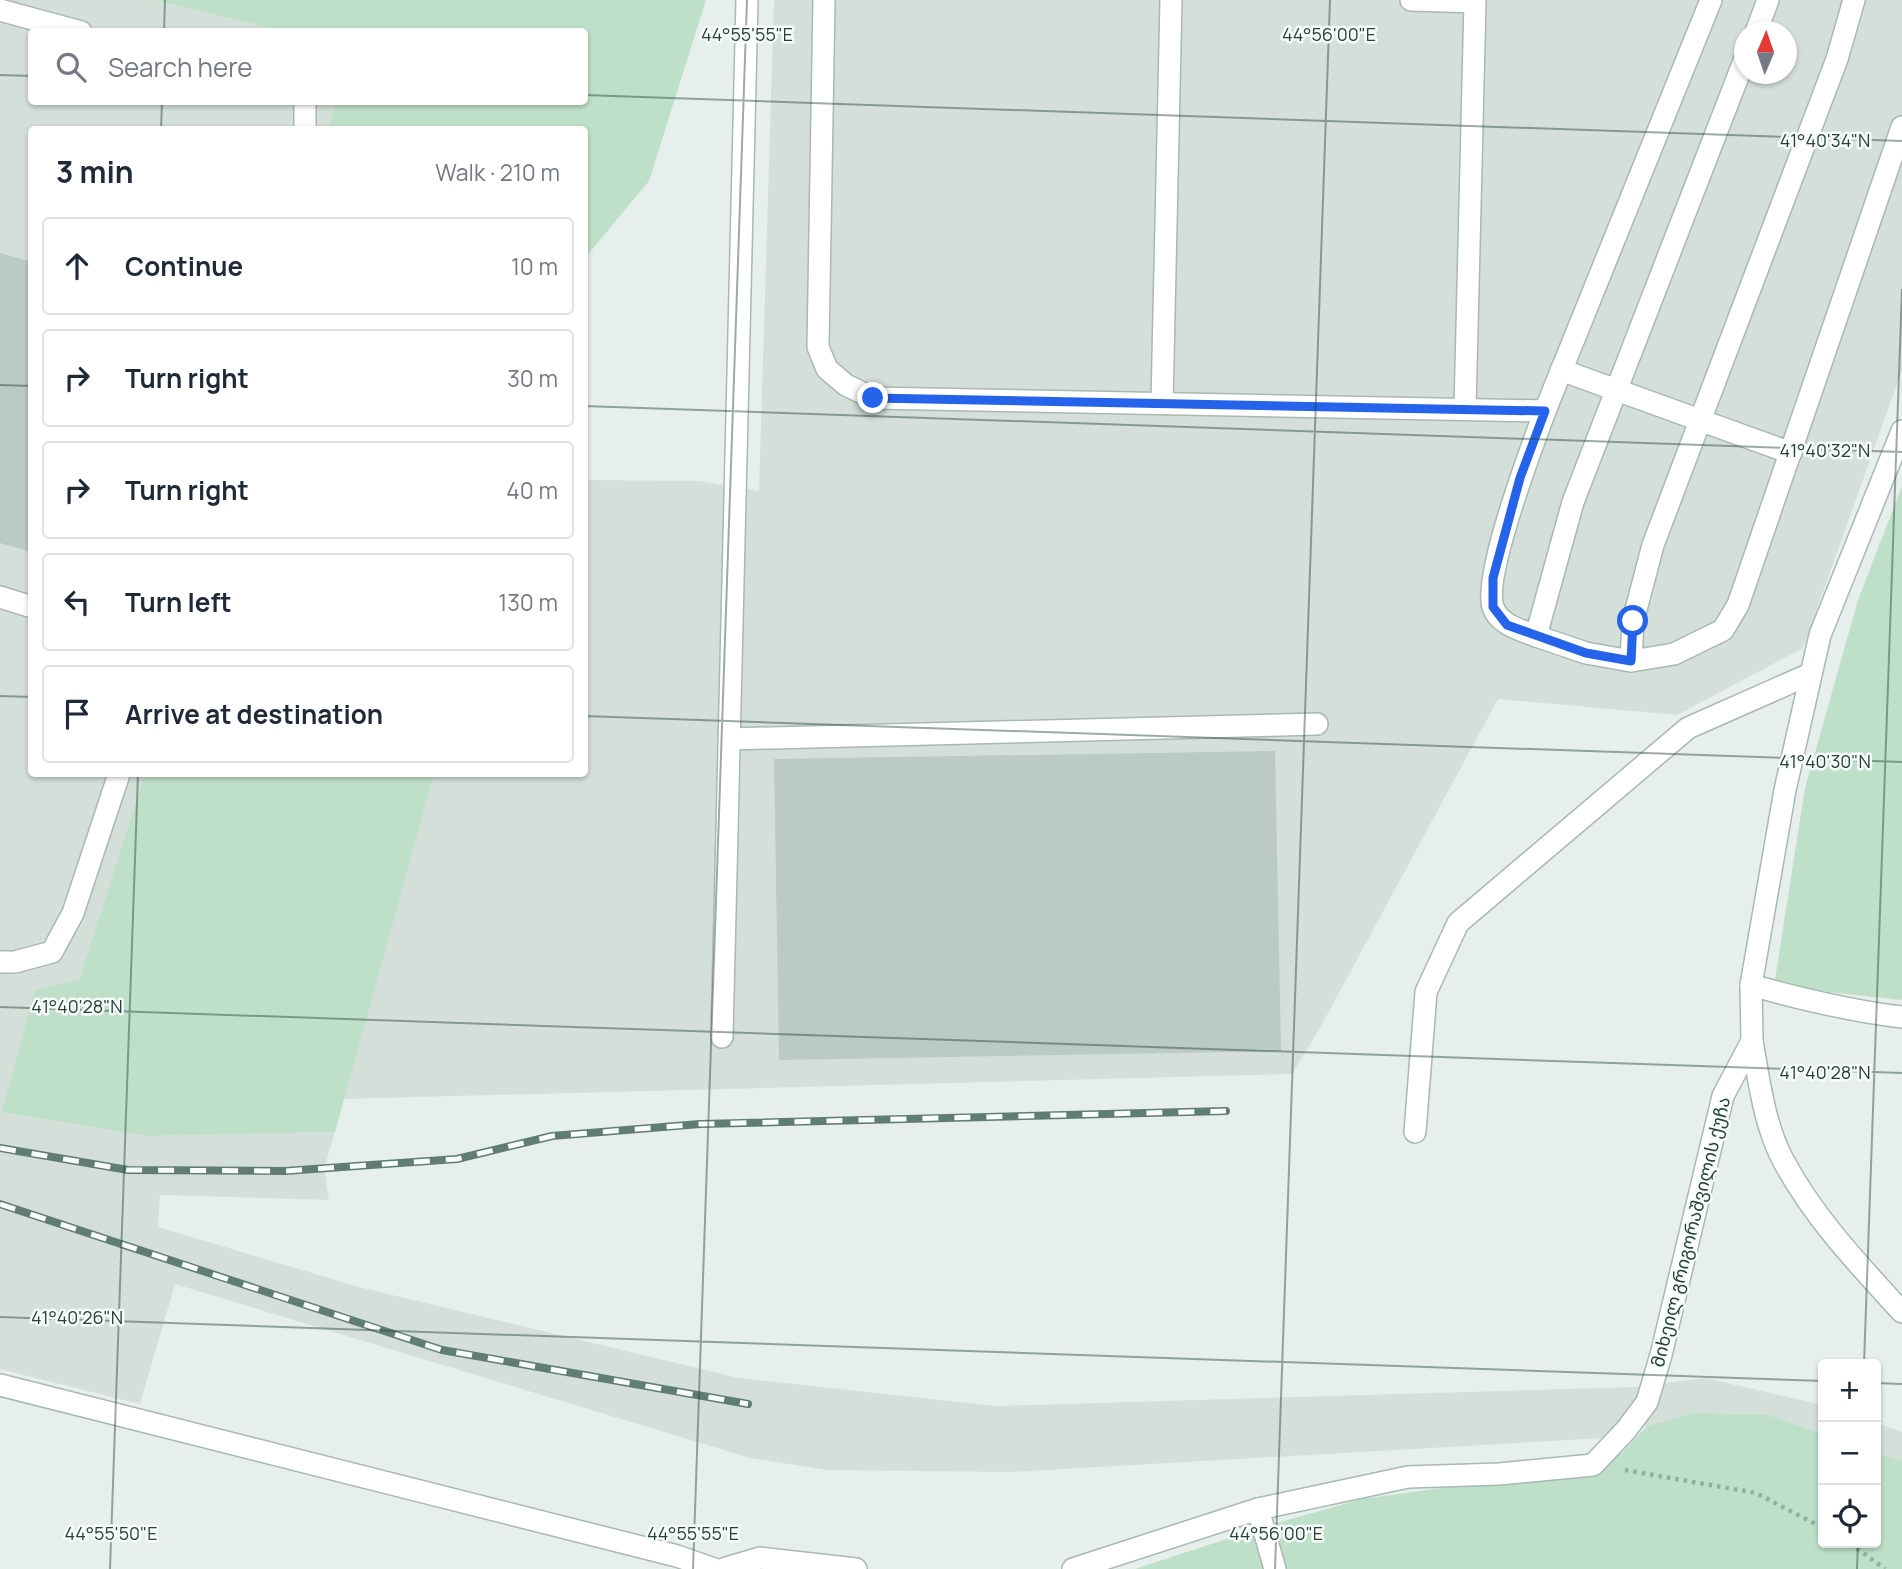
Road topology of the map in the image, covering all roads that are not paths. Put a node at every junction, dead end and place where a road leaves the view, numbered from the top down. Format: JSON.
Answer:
{"nodes":[{"id":1,"x":747,"y":0,"type":"edge"},
{"id":2,"x":824,"y":0,"type":"edge"},
{"id":3,"x":1171,"y":0,"type":"edge"},
{"id":4,"x":1411,"y":0,"type":"edge"},
{"id":5,"x":1711,"y":0,"type":"edge"},
{"id":6,"x":1768,"y":0,"type":"edge"},
{"id":7,"x":1854,"y":0,"type":"edge"},
{"id":8,"x":0,"y":10,"type":"edge"},
{"id":9,"x":1760,"y":21,"type":"edge"},
{"id":10,"x":66,"y":28,"type":"edge"},
{"id":11,"x":1736,"y":84,"type":"edge"},
{"id":12,"x":305,"y":105,"type":"edge"},
{"id":13,"x":305,"y":126,"type":"edge"},
{"id":14,"x":1902,"y":127,"type":"edge"},
{"id":15,"x":1561,"y":370,"type":"junction"},
{"id":16,"x":1616,"y":390,"type":"junction"},
{"id":17,"x":1162,"y":403,"type":"junction"},
{"id":18,"x":1465,"y":410,"type":"junction"},
{"id":19,"x":1545,"y":411,"type":"junction"},
{"id":20,"x":1700,"y":420,"type":"junction"},
{"id":21,"x":1902,"y":431,"type":"edge"},
{"id":22,"x":1791,"y":453,"type":"junction"},
{"id":23,"x":0,"y":597,"type":"edge"},
{"id":24,"x":28,"y":606,"type":"edge"},
{"id":25,"x":1536,"y":636,"type":"junction"},
{"id":26,"x":1631,"y":661,"type":"junction"},
{"id":27,"x":1811,"y":674,"type":"junction"},
{"id":28,"x":1317,"y":724,"type":"dead end"},
{"id":29,"x":729,"y":739,"type":"junction"},
{"id":30,"x":118,"y":777,"type":"edge"},
{"id":31,"x":0,"y":962,"type":"edge"},
{"id":32,"x":1751,"y":985,"type":"junction"},
{"id":33,"x":1902,"y":1017,"type":"edge"},
{"id":34,"x":722,"y":1037,"type":"dead end"},
{"id":35,"x":1752,"y":1041,"type":"junction"},
{"id":36,"x":1415,"y":1132,"type":"dead end"},
{"id":37,"x":1902,"y":1312,"type":"edge"},
{"id":38,"x":0,"y":1385,"type":"edge"},
{"id":39,"x":1258,"y":1509,"type":"junction"},
{"id":40,"x":714,"y":1569,"type":"edge"},
{"id":41,"x":723,"y":1569,"type":"edge"},
{"id":42,"x":856,"y":1569,"type":"edge"},
{"id":43,"x":1073,"y":1569,"type":"edge"},
{"id":44,"x":1275,"y":1569,"type":"edge"}],
"edges":[{"from":1,"to":29,"type":"street"},
{"from":2,"to":17,"type":"street"},
{"from":3,"to":17,"type":"street"},
{"from":4,"to":18,"type":"street"},
{"from":5,"to":15,"type":"street"},
{"from":6,"to":9,"type":"street"},
{"from":7,"to":20,"type":"street"},
{"from":8,"to":10,"type":"street"},
{"from":11,"to":16,"type":"street"},
{"from":12,"to":13,"type":"street"},
{"from":14,"to":22,"type":"street"},
{"from":15,"to":16,"type":"street"},
{"from":15,"to":19,"type":"street"},
{"from":16,"to":20,"type":"street"},
{"from":16,"to":25,"type":"street"},
{"from":17,"to":18,"type":"street"},
{"from":18,"to":19,"type":"street"},
{"from":19,"to":25,"type":"street"},
{"from":20,"to":22,"type":"street"},
{"from":20,"to":26,"type":"street"},
{"from":21,"to":27,"type":"street","name":"მიხეილ გრიგორაშვილის ქუჩა"},
{"from":22,"to":26,"type":"street"},
{"from":23,"to":24,"type":"street"},
{"from":25,"to":26,"type":"street"},
{"from":27,"to":32,"type":"street","name":"მიხეილ გრიგორაშვილის ქუჩა"},
{"from":27,"to":36,"type":"street"},
{"from":28,"to":29,"type":"street"},
{"from":29,"to":34,"type":"street"},
{"from":30,"to":31,"type":"street"},
{"from":32,"to":33,"type":"street"},
{"from":32,"to":35,"type":"street","name":"მიხეილ გრიგორაშვილის ქუჩა"},
{"from":35,"to":37,"type":"street"},
{"from":35,"to":39,"type":"street","name":"მიხეილ გრიგორაშვილის ქუჩა"},
{"from":38,"to":40,"type":"street"},
{"from":39,"to":43,"type":"street"},
{"from":39,"to":44,"type":"street"},
{"from":41,"to":42,"type":"street"}]}
